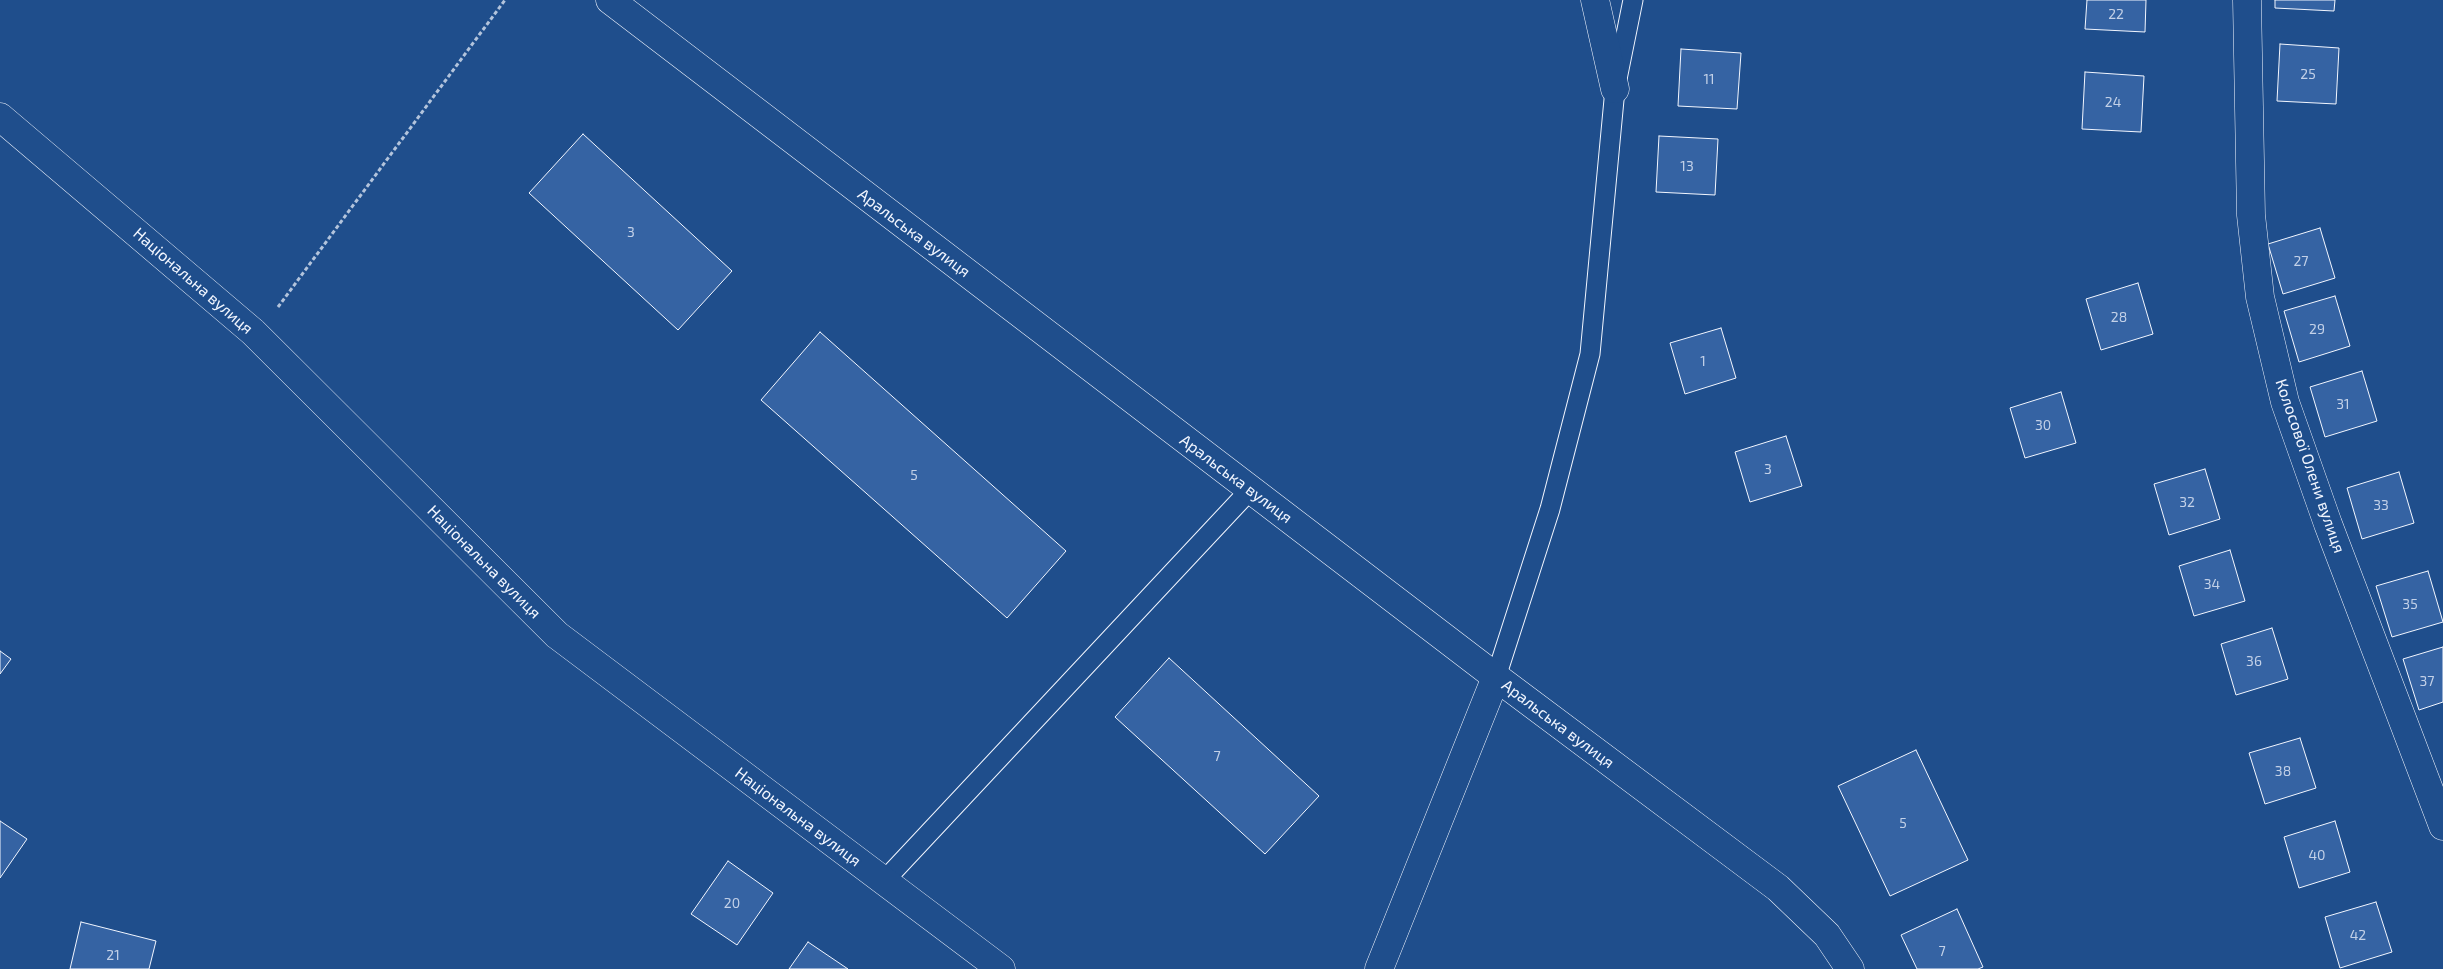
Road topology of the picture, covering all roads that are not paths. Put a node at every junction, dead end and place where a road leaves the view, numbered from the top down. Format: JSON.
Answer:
{"nodes":[{"id":1,"x":610,"y":0,"type":"edge"},
{"id":2,"x":1595,"y":0,"type":"edge"},
{"id":3,"x":1633,"y":0,"type":"edge"},
{"id":4,"x":2246,"y":0,"type":"edge"},
{"id":5,"x":1615,"y":89,"type":"junction"},
{"id":6,"x":0,"y":117,"type":"edge"},
{"id":7,"x":1250,"y":490,"type":"junction"},
{"id":8,"x":1496,"y":677,"type":"junction"},
{"id":9,"x":2443,"y":826,"type":"edge"},
{"id":10,"x":884,"y":881,"type":"junction"},
{"id":11,"x":1001,"y":969,"type":"edge"},
{"id":12,"x":1379,"y":969,"type":"edge"},
{"id":13,"x":1850,"y":969,"type":"edge"}],
"edges":[{"from":1,"to":7,"type":"street","name":"Аральська вулиця"},
{"from":2,"to":5,"type":"street"},
{"from":3,"to":5,"type":"lane"},
{"from":4,"to":9,"type":"street","name":"Колосової Олени вулиця"},
{"from":5,"to":8,"type":"lane"},
{"from":6,"to":10,"type":"street","name":"Національна вулиця"},
{"from":7,"to":8,"type":"street","name":"Аральська вулиця"},
{"from":7,"to":10,"type":"lane"},
{"from":8,"to":12,"type":"street"},
{"from":8,"to":13,"type":"street","name":"Аральська вулиця"},
{"from":10,"to":11,"type":"street","name":"Національна вулиця"}]}
